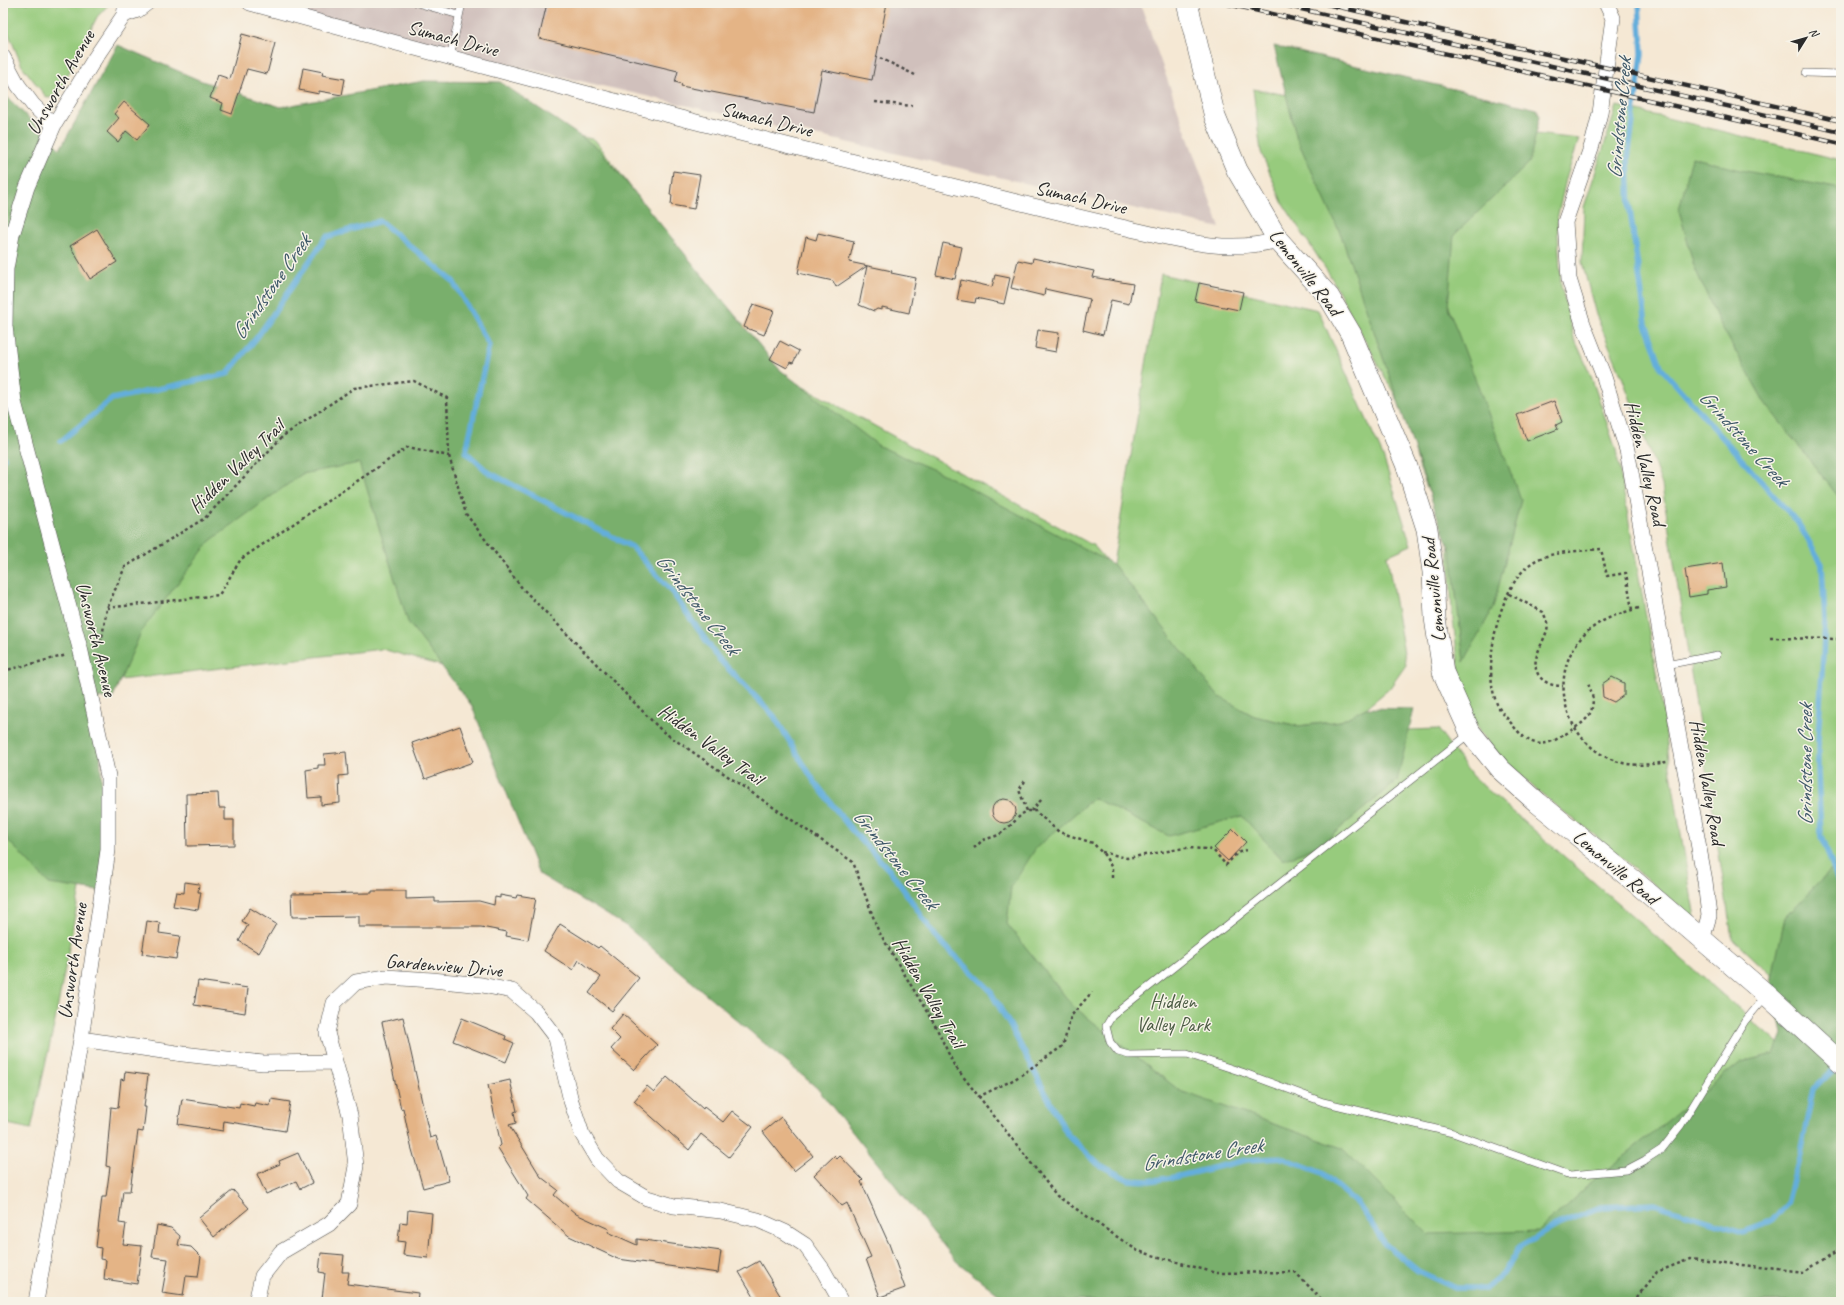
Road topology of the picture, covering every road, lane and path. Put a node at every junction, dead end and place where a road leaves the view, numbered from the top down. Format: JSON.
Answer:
{"nodes":[{"id":1,"x":147,"y":3,"type":"edge"},
{"id":2,"x":250,"y":3,"type":"edge"},
{"id":3,"x":417,"y":3,"type":"edge"},
{"id":4,"x":462,"y":3,"type":"edge"},
{"id":5,"x":1187,"y":3,"type":"edge"},
{"id":6,"x":1606,"y":3,"type":"edge"},
{"id":7,"x":125,"y":9,"type":"edge"},
{"id":8,"x":459,"y":14,"type":"junction"},
{"id":9,"x":3,"y":57,"type":"edge"},
{"id":10,"x":450,"y":58,"type":"junction"},
{"id":11,"x":880,"y":58,"type":"dead end"},
{"id":12,"x":1806,"y":73,"type":"dead end"},
{"id":13,"x":1841,"y":74,"type":"edge"},
{"id":14,"x":915,"y":75,"type":"dead end"},
{"id":15,"x":875,"y":102,"type":"dead end"},
{"id":16,"x":912,"y":106,"type":"dead end"},
{"id":17,"x":54,"y":125,"type":"junction"},
{"id":18,"x":1278,"y":240,"type":"junction"},
{"id":19,"x":449,"y":456,"type":"junction"},
{"id":20,"x":1509,"y":594,"type":"junction"},
{"id":21,"x":1655,"y":603,"type":"junction"},
{"id":22,"x":107,"y":608,"type":"junction"},
{"id":23,"x":1632,"y":610,"type":"junction"},
{"id":24,"x":1770,"y":638,"type":"dead end"},
{"id":25,"x":1841,"y":639,"type":"edge"},
{"id":26,"x":81,"y":652,"type":"junction"},
{"id":27,"x":1717,"y":656,"type":"dead end"},
{"id":28,"x":1666,"y":665,"type":"junction"},
{"id":29,"x":3,"y":671,"type":"edge"},
{"id":30,"x":1588,"y":684,"type":"dead end"},
{"id":31,"x":1563,"y":686,"type":"junction"},
{"id":32,"x":1574,"y":728,"type":"junction"},
{"id":33,"x":1470,"y":732,"type":"junction"},
{"id":34,"x":1682,"y":759,"type":"junction"},
{"id":35,"x":1025,"y":781,"type":"dead end"},
{"id":36,"x":1043,"y":798,"type":"dead end"},
{"id":37,"x":1027,"y":811,"type":"junction"},
{"id":38,"x":1032,"y":811,"type":"junction"},
{"id":39,"x":974,"y":848,"type":"dead end"},
{"id":40,"x":1246,"y":850,"type":"dead end"},
{"id":41,"x":1102,"y":852,"type":"junction"},
{"id":42,"x":1112,"y":881,"type":"dead end"},
{"id":43,"x":1702,"y":940,"type":"junction"},
{"id":44,"x":1092,"y":992,"type":"dead end"},
{"id":45,"x":1767,"y":995,"type":"junction"},
{"id":46,"x":81,"y":1039,"type":"junction"},
{"id":47,"x":1836,"y":1058,"type":"edge"},
{"id":48,"x":335,"y":1062,"type":"junction"},
{"id":49,"x":978,"y":1097,"type":"junction"},
{"id":50,"x":1841,"y":1248,"type":"edge"},
{"id":51,"x":36,"y":1302,"type":"edge"},
{"id":52,"x":256,"y":1302,"type":"edge"},
{"id":53,"x":841,"y":1302,"type":"edge"},
{"id":54,"x":1324,"y":1302,"type":"edge"},
{"id":55,"x":1633,"y":1302,"type":"edge"}],
"edges":[{"from":1,"to":7,"type":"street","name":"Unsworth Avenue"},
{"from":2,"to":10,"type":"street","name":"Sumach Drive"},
{"from":3,"to":8,"type":"lane"},
{"from":4,"to":8,"type":"lane"},
{"from":5,"to":18,"type":"street","name":"Lemonville Road"},
{"from":6,"to":21,"type":"street","name":"Hidden Valley Road"},
{"from":7,"to":17,"type":"street","name":"Unsworth Avenue"},
{"from":8,"to":10,"type":"lane"},
{"from":9,"to":17,"type":"street"},
{"from":10,"to":18,"type":"street","name":"Sumach Drive"},
{"from":11,"to":14,"type":"path"},
{"from":12,"to":13,"type":"lane"},
{"from":15,"to":16,"type":"path"},
{"from":17,"to":26,"type":"street","name":"Unsworth Avenue"},
{"from":18,"to":33,"type":"street","name":"Lemonville Road"},
{"from":19,"to":22,"type":"path"},
{"from":19,"to":22,"type":"path","name":"Hidden Valley Trail"},
{"from":19,"to":49,"type":"path","name":"Hidden Valley Trail"},
{"from":20,"to":23,"type":"path"},
{"from":20,"to":31,"type":"path"},
{"from":20,"to":32,"type":"path"},
{"from":21,"to":23,"type":"path"},
{"from":21,"to":28,"type":"street","name":"Hidden Valley Road"},
{"from":22,"to":26,"type":"path","name":"Hidden Valley Trail"},
{"from":23,"to":31,"type":"path"},
{"from":24,"to":25,"type":"path"},
{"from":26,"to":29,"type":"path"},
{"from":26,"to":46,"type":"street","name":"Unsworth Avenue"},
{"from":27,"to":28,"type":"lane"},
{"from":28,"to":34,"type":"street","name":"Hidden Valley Road"},
{"from":30,"to":32,"type":"path"},
{"from":31,"to":32,"type":"path"},
{"from":32,"to":34,"type":"path"},
{"from":33,"to":43,"type":"street","name":"Lemonville Road"},
{"from":33,"to":45,"type":"lane"},
{"from":34,"to":43,"type":"street","name":"Hidden Valley Road"},
{"from":35,"to":37,"type":"path"},
{"from":36,"to":38,"type":"path"},
{"from":37,"to":38,"type":"path"},
{"from":37,"to":39,"type":"path"},
{"from":38,"to":41,"type":"path"},
{"from":40,"to":41,"type":"path"},
{"from":41,"to":42,"type":"path"},
{"from":43,"to":45,"type":"street","name":"Lemonville Road"},
{"from":44,"to":49,"type":"path"},
{"from":45,"to":47,"type":"street","name":"Lemonville Road"},
{"from":46,"to":48,"type":"street"},
{"from":46,"to":51,"type":"street","name":"Unsworth Avenue"},
{"from":48,"to":52,"type":"street","name":"Gardenview Drive"},
{"from":48,"to":53,"type":"street","name":"Gardenview Drive"},
{"from":49,"to":54,"type":"path","name":"Hidden Valley Trail"},
{"from":50,"to":55,"type":"path"}]}
